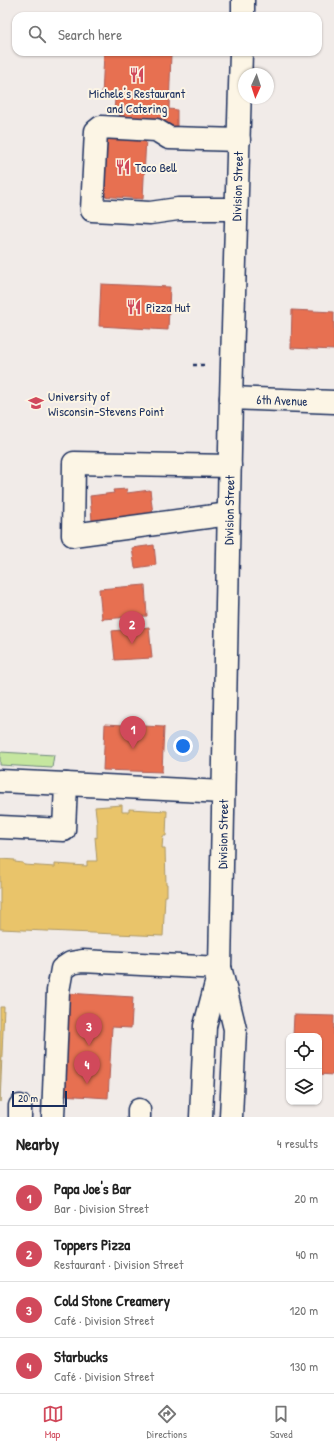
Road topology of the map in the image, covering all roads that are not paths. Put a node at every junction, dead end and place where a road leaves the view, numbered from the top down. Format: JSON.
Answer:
{"nodes":[{"id":1,"x":243,"y":0,"type":"edge"},
{"id":2,"x":242,"y":12,"type":"edge"},
{"id":3,"x":241,"y":56,"type":"edge"},
{"id":4,"x":239,"y":140,"type":"junction"},
{"id":5,"x":236,"y":209,"type":"junction"},
{"id":6,"x":231,"y":398,"type":"junction"},
{"id":7,"x":334,"y":402,"type":"edge"},
{"id":8,"x":230,"y":466,"type":"junction"},
{"id":9,"x":229,"y":514,"type":"junction"},
{"id":10,"x":0,"y":781,"type":"edge"},
{"id":11,"x":66,"y":784,"type":"junction"},
{"id":12,"x":223,"y":792,"type":"junction"},
{"id":13,"x":0,"y":827,"type":"edge"},
{"id":14,"x":220,"y":968,"type":"junction"},
{"id":15,"x":53,"y":1117,"type":"edge"},
{"id":16,"x":201,"y":1117,"type":"edge"},
{"id":17,"x":231,"y":1117,"type":"edge"}],
"edges":[{"from":1,"to":2,"type":"main road"},
{"from":3,"to":4,"type":"main road","name":"Division Street"},
{"from":4,"to":5,"type":"main road","name":"Division Street"},
{"from":4,"to":5,"type":"main road"},
{"from":5,"to":6,"type":"main road","name":"Division Street"},
{"from":6,"to":7,"type":"main road","name":"6th Avenue"},
{"from":6,"to":8,"type":"main road","name":"Division Street"},
{"from":8,"to":9,"type":"main road","name":"Division Street"},
{"from":8,"to":9,"type":"main road"},
{"from":9,"to":12,"type":"main road","name":"Division Street"},
{"from":10,"to":11,"type":"main road"},
{"from":11,"to":12,"type":"main road"},
{"from":11,"to":13,"type":"main road"},
{"from":12,"to":14,"type":"main road","name":"Division Street"},
{"from":14,"to":15,"type":"main road"},
{"from":14,"to":16,"type":"main road","name":"Division Street"},
{"from":14,"to":17,"type":"main road","name":"Division Street"}]}
